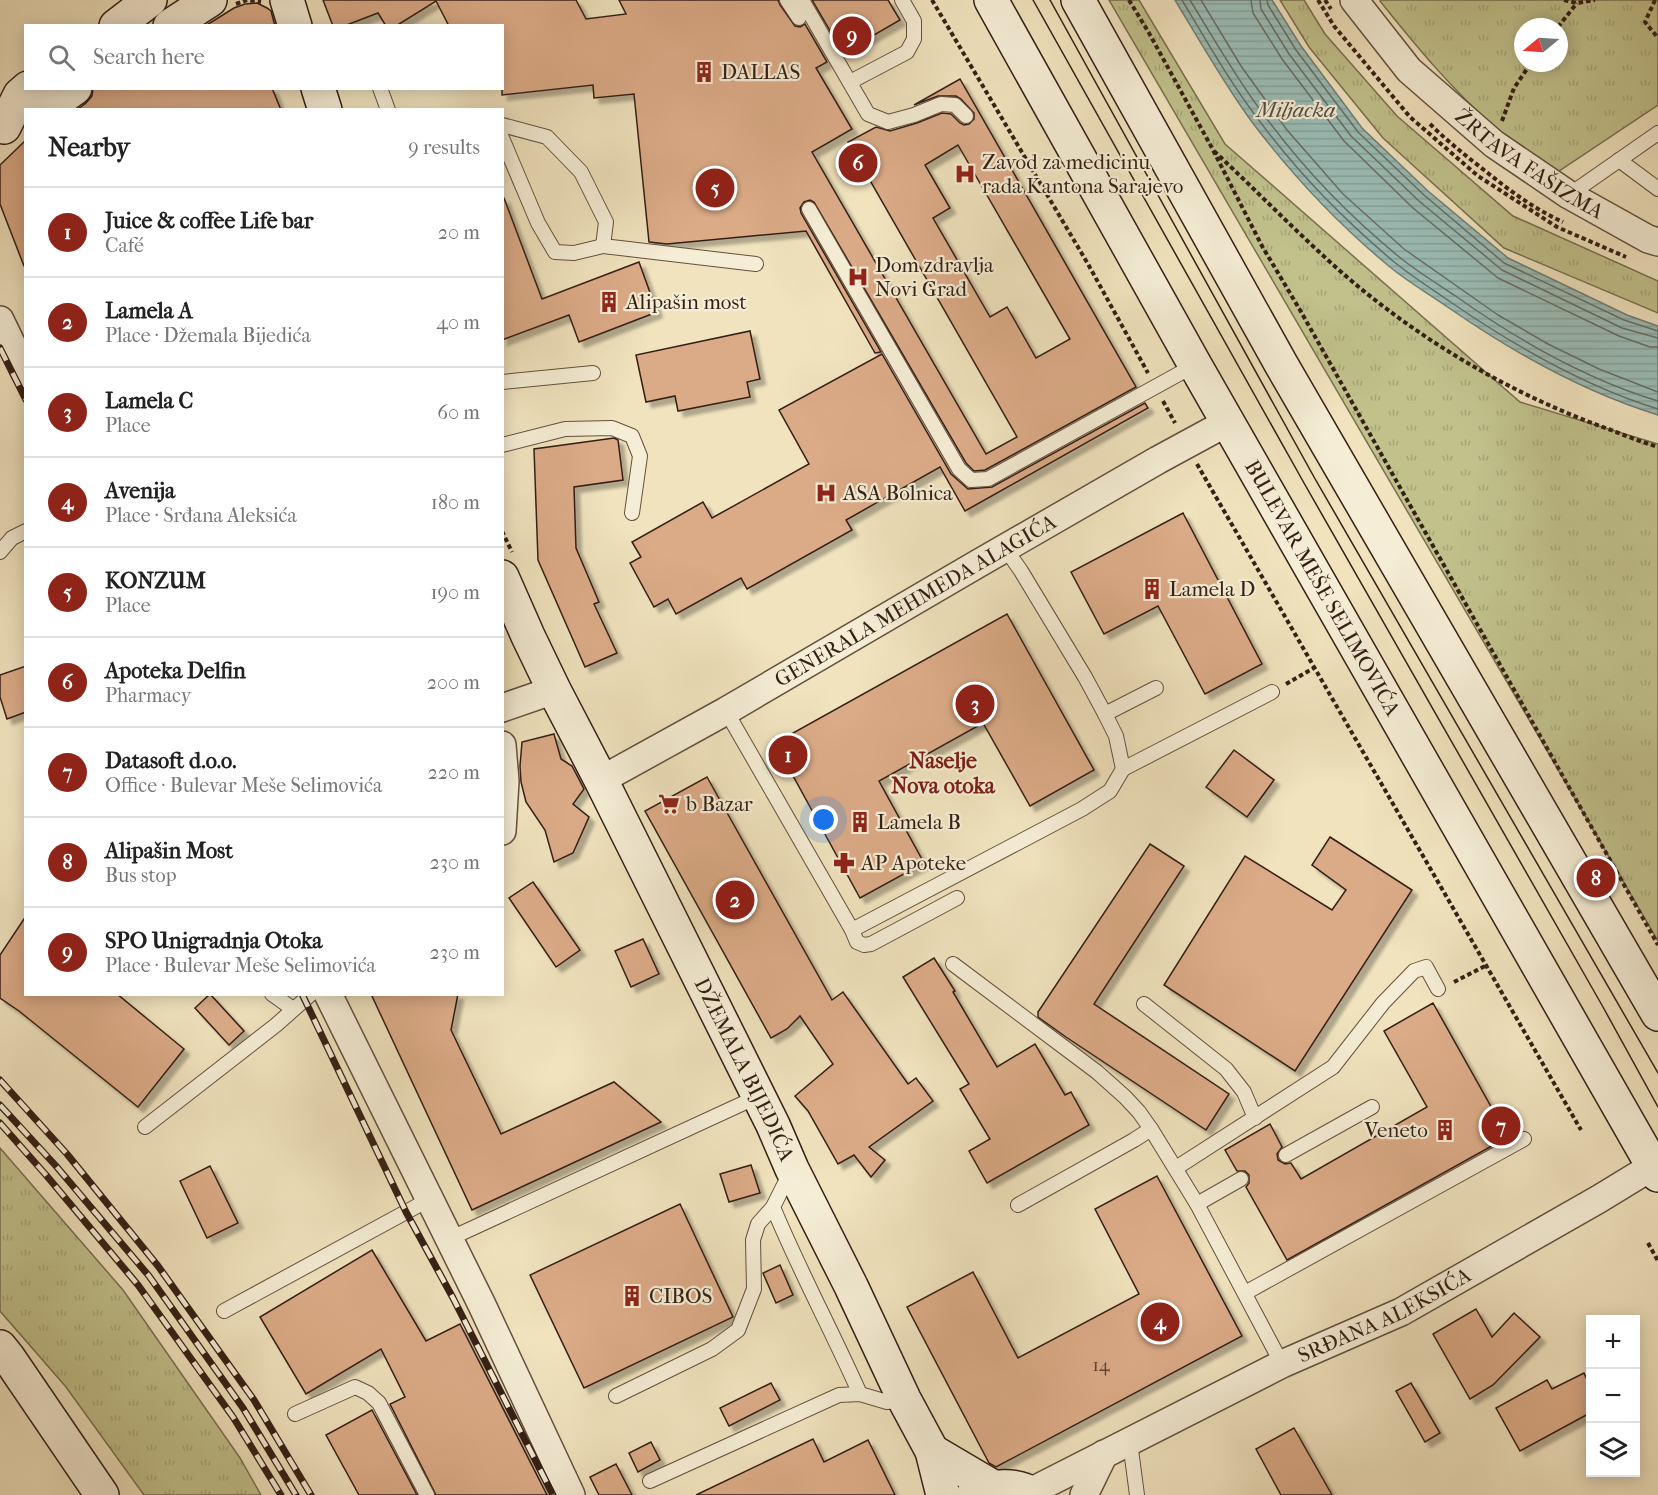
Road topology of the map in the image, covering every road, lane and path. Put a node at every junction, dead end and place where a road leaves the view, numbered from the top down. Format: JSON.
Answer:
{"nodes":[{"id":1,"x":150,"y":0,"type":"edge"},
{"id":2,"x":787,"y":0,"type":"edge"},
{"id":3,"x":802,"y":0,"type":"edge"},
{"id":4,"x":902,"y":0,"type":"edge"},
{"id":5,"x":932,"y":0,"type":"edge"},
{"id":6,"x":991,"y":0,"type":"edge"},
{"id":7,"x":1078,"y":0,"type":"edge"},
{"id":8,"x":1129,"y":0,"type":"edge"},
{"id":9,"x":1353,"y":0,"type":"edge"},
{"id":10,"x":1564,"y":0,"type":"edge"},
{"id":11,"x":1595,"y":0,"type":"edge"},
{"id":12,"x":1655,"y":0,"type":"edge"},
{"id":13,"x":222,"y":2,"type":"edge"},
{"id":14,"x":277,"y":2,"type":"edge"},
{"id":15,"x":1577,"y":3,"type":"junction"},
{"id":16,"x":799,"y":18,"type":"dead end"},
{"id":17,"x":1565,"y":18,"type":"edge"},
{"id":18,"x":119,"y":24,"type":"edge"},
{"id":19,"x":174,"y":24,"type":"edge"},
{"id":20,"x":294,"y":24,"type":"edge"},
{"id":21,"x":1658,"y":38,"type":"edge"},
{"id":22,"x":1525,"y":72,"type":"edge"},
{"id":23,"x":850,"y":82,"type":"junction"},
{"id":24,"x":26,"y":90,"type":"edge"},
{"id":25,"x":72,"y":90,"type":"edge"},
{"id":26,"x":319,"y":90,"type":"edge"},
{"id":27,"x":381,"y":90,"type":"edge"},
{"id":28,"x":47,"y":108,"type":"edge"},
{"id":29,"x":324,"y":108,"type":"edge"},
{"id":30,"x":387,"y":108,"type":"edge"},
{"id":31,"x":966,"y":116,"type":"dead end"},
{"id":32,"x":10,"y":125,"type":"edge"},
{"id":33,"x":504,"y":126,"type":"edge"},
{"id":34,"x":1658,"y":133,"type":"edge"},
{"id":35,"x":504,"y":143,"type":"edge"},
{"id":36,"x":1494,"y":144,"type":"junction"},
{"id":37,"x":1212,"y":148,"type":"junction"},
{"id":38,"x":1619,"y":160,"type":"junction"},
{"id":39,"x":1658,"y":189,"type":"edge"},
{"id":40,"x":1569,"y":195,"type":"junction"},
{"id":41,"x":809,"y":209,"type":"dead end"},
{"id":42,"x":1658,"y":242,"type":"edge"},
{"id":43,"x":603,"y":246,"type":"junction"},
{"id":44,"x":756,"y":264,"type":"dead end"},
{"id":45,"x":0,"y":320,"type":"edge"},
{"id":46,"x":12,"y":345,"type":"edge"},
{"id":47,"x":1195,"y":365,"type":"junction"},
{"id":48,"x":24,"y":370,"type":"edge"},
{"id":49,"x":593,"y":373,"type":"dead end"},
{"id":50,"x":504,"y":382,"type":"edge"},
{"id":51,"x":1155,"y":386,"type":"junction"},
{"id":52,"x":1228,"y":422,"type":"junction"},
{"id":53,"x":504,"y":444,"type":"edge"},
{"id":54,"x":1186,"y":445,"type":"junction"},
{"id":55,"x":1658,"y":447,"type":"edge"},
{"id":56,"x":632,"y":513,"type":"dead end"},
{"id":57,"x":24,"y":532,"type":"edge"},
{"id":58,"x":1005,"y":548,"type":"junction"},
{"id":59,"x":0,"y":552,"type":"edge"},
{"id":60,"x":504,"y":582,"type":"edge"},
{"id":61,"x":1314,"y":668,"type":"junction"},
{"id":62,"x":1156,"y":688,"type":"dead end"},
{"id":63,"x":554,"y":690,"type":"junction"},
{"id":64,"x":1272,"y":692,"type":"joint"},
{"id":65,"x":504,"y":707,"type":"edge"},
{"id":66,"x":726,"y":711,"type":"junction"},
{"id":67,"x":1105,"y":714,"type":"junction"},
{"id":68,"x":1124,"y":769,"type":"junction"},
{"id":69,"x":601,"y":780,"type":"junction"},
{"id":70,"x":957,"y":898,"type":"dead end"},
{"id":71,"x":852,"y":930,"type":"junction"},
{"id":72,"x":1658,"y":945,"type":"edge"},
{"id":73,"x":953,"y":964,"type":"dead end"},
{"id":74,"x":1485,"y":966,"type":"junction"},
{"id":75,"x":1438,"y":989,"type":"joint"},
{"id":76,"x":276,"y":996,"type":"edge"},
{"id":77,"x":309,"y":996,"type":"edge"},
{"id":78,"x":329,"y":996,"type":"edge"},
{"id":79,"x":1144,"y":1004,"type":"dead end"},
{"id":80,"x":293,"y":1009,"type":"junction"},
{"id":81,"x":1658,"y":1014,"type":"edge"},
{"id":82,"x":759,"y":1096,"type":"junction"},
{"id":83,"x":1372,"y":1107,"type":"dead end"},
{"id":84,"x":1255,"y":1118,"type":"junction"},
{"id":85,"x":145,"y":1127,"type":"dead end"},
{"id":86,"x":1151,"y":1129,"type":"junction"},
{"id":87,"x":1581,"y":1130,"type":"dead end"},
{"id":88,"x":1524,"y":1139,"type":"dead end"},
{"id":89,"x":1286,"y":1155,"type":"dead end"},
{"id":90,"x":1176,"y":1168,"type":"junction"},
{"id":91,"x":1656,"y":1168,"type":"edge"},
{"id":92,"x":792,"y":1169,"type":"junction"},
{"id":93,"x":1241,"y":1179,"type":"dead end"},
{"id":94,"x":430,"y":1199,"type":"junction"},
{"id":95,"x":1197,"y":1204,"type":"junction"},
{"id":96,"x":1018,"y":1205,"type":"dead end"},
{"id":97,"x":773,"y":1207,"type":"junction"},
{"id":98,"x":449,"y":1239,"type":"junction"},
{"id":99,"x":1648,"y":1243,"type":"dead end"},
{"id":100,"x":1658,"y":1261,"type":"edge"},
{"id":101,"x":1245,"y":1293,"type":"junction"},
{"id":102,"x":224,"y":1311,"type":"dead end"},
{"id":103,"x":0,"y":1347,"type":"edge"},
{"id":104,"x":1282,"y":1364,"type":"junction"},
{"id":105,"x":860,"y":1394,"type":"junction"},
{"id":106,"x":616,"y":1396,"type":"dead end"},
{"id":107,"x":904,"y":1399,"type":"junction"},
{"id":108,"x":295,"y":1414,"type":"dead end"},
{"id":109,"x":1130,"y":1442,"type":"junction"},
{"id":110,"x":932,"y":1451,"type":"junction"},
{"id":111,"x":1104,"y":1454,"type":"junction"},
{"id":112,"x":650,"y":1481,"type":"dead end"},
{"id":113,"x":983,"y":1491,"type":"edge"},
{"id":114,"x":1032,"y":1494,"type":"edge"},
{"id":115,"x":102,"y":1495,"type":"edge"},
{"id":116,"x":427,"y":1495,"type":"edge"},
{"id":117,"x":571,"y":1495,"type":"edge"},
{"id":118,"x":943,"y":1495,"type":"edge"},
{"id":119,"x":1084,"y":1495,"type":"edge"},
{"id":120,"x":1137,"y":1495,"type":"edge"}],
"edges":[{"from":1,"to":18,"type":"main road"},
{"from":2,"to":16,"type":"lane"},
{"from":3,"to":23,"type":"lane"},
{"from":4,"to":23,"type":"lane"},
{"from":5,"to":51,"type":"path"},
{"from":6,"to":47,"type":"main road","name":"BULEVAR MEŠE SELIMOVIĆA"},
{"from":7,"to":81,"type":"main road"},
{"from":8,"to":37,"type":"path"},
{"from":9,"to":36,"type":"street","name":"ŽRTAVA FAŠIZMA"},
{"from":10,"to":15,"type":"path"},
{"from":11,"to":15,"type":"path"},
{"from":12,"to":21,"type":"path"},
{"from":13,"to":14,"type":"path"},
{"from":13,"to":19,"type":"main road"},
{"from":14,"to":20,"type":"main road"},
{"from":15,"to":17,"type":"path"},
{"from":22,"to":36,"type":"path"},
{"from":23,"to":31,"type":"lane"},
{"from":24,"to":32,"type":"main road"},
{"from":25,"to":28,"type":"main road"},
{"from":26,"to":29,"type":"main road"},
{"from":27,"to":30,"type":"lane"},
{"from":33,"to":43,"type":"lane"},
{"from":34,"to":38,"type":"lane"},
{"from":35,"to":43,"type":"lane"},
{"from":36,"to":40,"type":"street","name":"ŽRTAVA FAŠIZMA"},
{"from":37,"to":55,"type":"path"},
{"from":37,"to":72,"type":"path"},
{"from":38,"to":39,"type":"lane"},
{"from":38,"to":40,"type":"lane"},
{"from":40,"to":42,"type":"street","name":"ŽRTAVA FAŠIZMA"},
{"from":41,"to":51,"type":"lane"},
{"from":43,"to":44,"type":"lane"},
{"from":45,"to":46,"type":"street"},
{"from":46,"to":48,"type":"street"},
{"from":47,"to":51,"type":"lane"},
{"from":47,"to":52,"type":"main road","name":"BULEVAR MEŠE SELIMOVIĆA"},
{"from":49,"to":50,"type":"lane"},
{"from":51,"to":54,"type":"path"},
{"from":52,"to":54,"type":"street","name":"GENERALA MEHMEDA ALAGIĆA"},
{"from":52,"to":91,"type":"main road","name":"BULEVAR MEŠE SELIMOVIĆA"},
{"from":53,"to":56,"type":"lane"},
{"from":54,"to":58,"type":"street","name":"GENERALA MEHMEDA ALAGIĆA"},
{"from":54,"to":61,"type":"path"},
{"from":57,"to":59,"type":"lane"},
{"from":58,"to":66,"type":"street","name":"GENERALA MEHMEDA ALAGIĆA"},
{"from":58,"to":67,"type":"lane"},
{"from":60,"to":63,"type":"main road","name":"DŽEMALA BIJEDIĆA"},
{"from":61,"to":64,"type":"path"},
{"from":61,"to":74,"type":"path"},
{"from":62,"to":67,"type":"lane"},
{"from":63,"to":65,"type":"street"},
{"from":63,"to":69,"type":"main road","name":"DŽEMALA BIJEDIĆA"},
{"from":64,"to":68,"type":"lane"},
{"from":66,"to":69,"type":"street","name":"GENERALA MEHMEDA ALAGIĆA"},
{"from":66,"to":71,"type":"lane"},
{"from":67,"to":68,"type":"lane"},
{"from":68,"to":71,"type":"lane"},
{"from":69,"to":82,"type":"main road","name":"DŽEMALA BIJEDIĆA"},
{"from":70,"to":71,"type":"lane"},
{"from":73,"to":86,"type":"lane"},
{"from":74,"to":75,"type":"path"},
{"from":74,"to":87,"type":"path"},
{"from":75,"to":84,"type":"lane"},
{"from":76,"to":80,"type":"lane"},
{"from":77,"to":80,"type":"lane"},
{"from":78,"to":94,"type":"street"},
{"from":79,"to":84,"type":"lane"},
{"from":80,"to":85,"type":"lane"},
{"from":82,"to":92,"type":"main road","name":"DŽEMALA BIJEDIĆA"},
{"from":82,"to":98,"type":"lane"},
{"from":83,"to":89,"type":"lane"},
{"from":84,"to":90,"type":"lane"},
{"from":86,"to":90,"type":"lane"},
{"from":86,"to":96,"type":"lane"},
{"from":88,"to":101,"type":"lane"},
{"from":90,"to":95,"type":"lane"},
{"from":91,"to":104,"type":"street","name":"SRĐANA ALEKSIĆA"},
{"from":92,"to":97,"type":"lane"},
{"from":92,"to":107,"type":"main road","name":"DŽEMALA BIJEDIĆA"},
{"from":93,"to":95,"type":"lane"},
{"from":94,"to":98,"type":"street"},
{"from":94,"to":102,"type":"lane"},
{"from":95,"to":101,"type":"lane"},
{"from":97,"to":105,"type":"lane"},
{"from":97,"to":106,"type":"lane"},
{"from":98,"to":117,"type":"street"},
{"from":99,"to":100,"type":"path"},
{"from":101,"to":104,"type":"lane"},
{"from":103,"to":115,"type":"main road"},
{"from":104,"to":109,"type":"street","name":"SRĐANA ALEKSIĆA"},
{"from":105,"to":107,"type":"lane"},
{"from":105,"to":112,"type":"lane"},
{"from":107,"to":110,"type":"main road","name":"DŽEMALA BIJEDIĆA"},
{"from":108,"to":116,"type":"lane"},
{"from":109,"to":111,"type":"street","name":"SRĐANA ALEKSIĆA"},
{"from":109,"to":120,"type":"lane"},
{"from":110,"to":113,"type":"main road"},
{"from":110,"to":118,"type":"main road","name":"DŽEMALA BIJEDIĆA"},
{"from":111,"to":114,"type":"street","name":"SRĐANA ALEKSIĆA"},
{"from":111,"to":119,"type":"street"},
{"from":113,"to":114,"type":"main road"}]}
